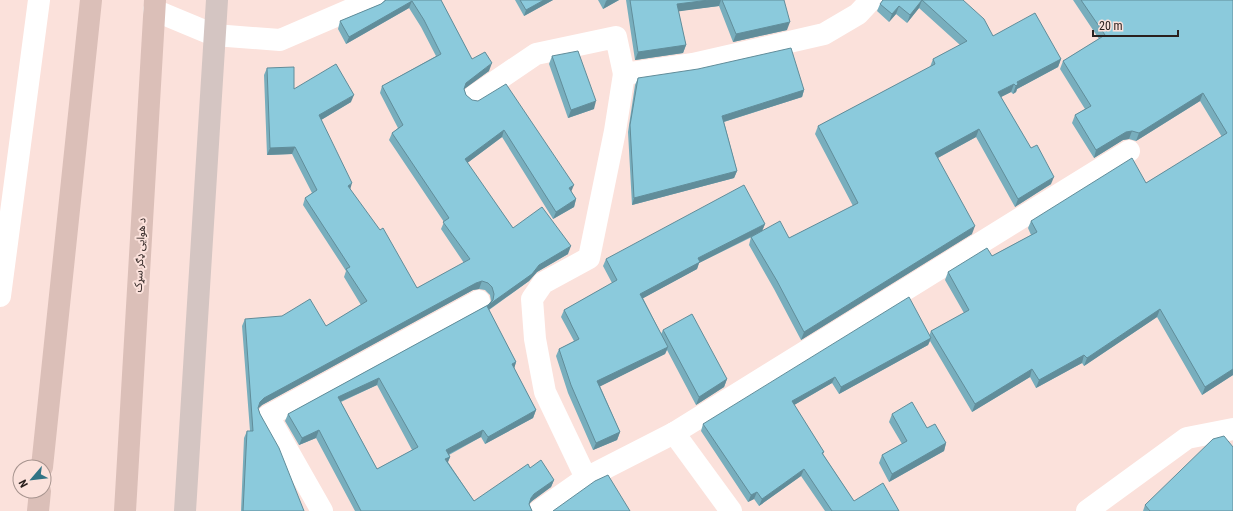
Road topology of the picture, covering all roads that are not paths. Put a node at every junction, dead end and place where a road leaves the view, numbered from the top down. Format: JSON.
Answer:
{"nodes":[{"id":1,"x":39,"y":0,"type":"edge"},
{"id":2,"x":90,"y":0,"type":"edge"},
{"id":3,"x":217,"y":0,"type":"edge"},
{"id":4,"x":373,"y":0,"type":"edge"},
{"id":5,"x":871,"y":0,"type":"edge"},
{"id":6,"x":154,"y":5,"type":"edge"},
{"id":7,"x":214,"y":35,"type":"junction"},
{"id":8,"x":624,"y":74,"type":"junction"},
{"id":9,"x":474,"y":96,"type":"dead end"},
{"id":10,"x":1129,"y":151,"type":"dead end"},
{"id":11,"x":0,"y":296,"type":"edge"},
{"id":12,"x":479,"y":301,"type":"dead end"},
{"id":13,"x":1233,"y":429,"type":"edge"},
{"id":14,"x":674,"y":433,"type":"junction"},
{"id":15,"x":43,"y":459,"type":"edge"},
{"id":16,"x":586,"y":478,"type":"junction"},
{"id":17,"x":39,"y":499,"type":"edge"},
{"id":18,"x":38,"y":511,"type":"edge"},
{"id":19,"x":125,"y":511,"type":"edge"},
{"id":20,"x":185,"y":511,"type":"edge"},
{"id":21,"x":322,"y":511,"type":"edge"},
{"id":22,"x":539,"y":511,"type":"edge"},
{"id":23,"x":731,"y":511,"type":"edge"},
{"id":24,"x":1087,"y":511,"type":"edge"}],
"edges":[{"from":1,"to":11,"type":"street"},
{"from":2,"to":15,"type":"main road"},
{"from":3,"to":7,"type":"street"},
{"from":4,"to":7,"type":"street"},
{"from":5,"to":8,"type":"street"},
{"from":6,"to":7,"type":"street"},
{"from":6,"to":19,"type":"main road","name":"د هوایی ډګر سړک"},
{"from":7,"to":20,"type":"street"},
{"from":8,"to":9,"type":"street"},
{"from":8,"to":16,"type":"street"},
{"from":10,"to":14,"type":"street"},
{"from":12,"to":21,"type":"street"},
{"from":13,"to":24,"type":"street"},
{"from":14,"to":16,"type":"street"},
{"from":14,"to":23,"type":"street"},
{"from":16,"to":22,"type":"street"},
{"from":17,"to":18,"type":"main road"}]}
